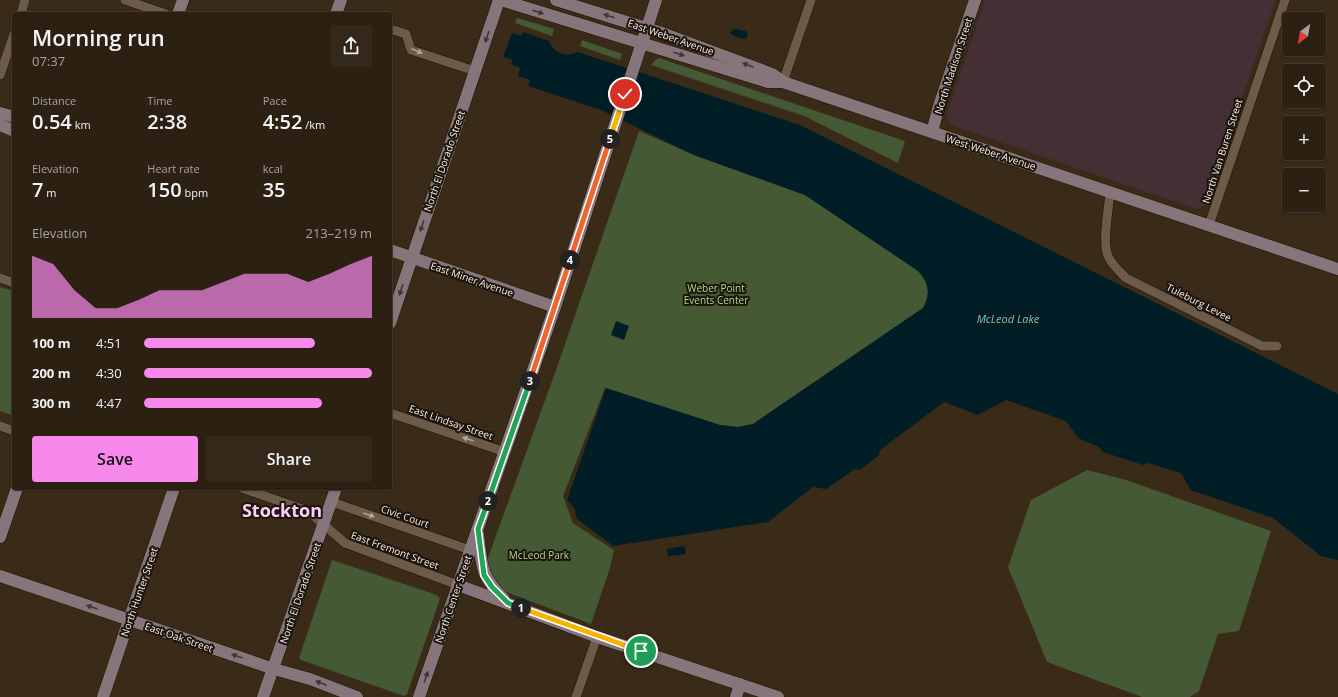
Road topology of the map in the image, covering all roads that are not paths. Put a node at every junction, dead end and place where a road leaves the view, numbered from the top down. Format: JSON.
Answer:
{"nodes":[{"id":1,"x":25,"y":0,"type":"edge"},
{"id":2,"x":125,"y":0,"type":"edge"},
{"id":3,"x":183,"y":0,"type":"edge"},
{"id":4,"x":500,"y":0,"type":"edge"},
{"id":5,"x":556,"y":0,"type":"edge"},
{"id":6,"x":656,"y":0,"type":"edge"},
{"id":7,"x":811,"y":0,"type":"edge"},
{"id":8,"x":975,"y":0,"type":"edge"},
{"id":9,"x":1285,"y":0,"type":"edge"},
{"id":10,"x":22,"y":12,"type":"edge"},
{"id":11,"x":160,"y":12,"type":"edge"},
{"id":12,"x":179,"y":12,"type":"edge"},
{"id":13,"x":647,"y":28,"type":"junction"},
{"id":14,"x":392,"y":30,"type":"edge"},
{"id":15,"x":12,"y":40,"type":"edge"},
{"id":16,"x":642,"y":44,"type":"junction"},
{"id":17,"x":475,"y":71,"type":"junction"},
{"id":18,"x":0,"y":75,"type":"edge"},
{"id":19,"x":784,"y":82,"type":"junction"},
{"id":20,"x":0,"y":113,"type":"edge"},
{"id":21,"x":12,"y":116,"type":"edge"},
{"id":22,"x":0,"y":125,"type":"edge"},
{"id":23,"x":12,"y":129,"type":"edge"},
{"id":24,"x":932,"y":132,"type":"junction"},
{"id":25,"x":1110,"y":191,"type":"junction"},
{"id":26,"x":1209,"y":225,"type":"junction"},
{"id":27,"x":392,"y":251,"type":"edge"},
{"id":28,"x":412,"y":258,"type":"junction"},
{"id":29,"x":1338,"y":269,"type":"edge"},
{"id":30,"x":0,"y":278,"type":"edge"},
{"id":31,"x":12,"y":282,"type":"edge"},
{"id":32,"x":555,"y":307,"type":"junction"},
{"id":33,"x":392,"y":317,"type":"edge"},
{"id":34,"x":1277,"y":346,"type":"dead end"},
{"id":35,"x":392,"y":413,"type":"edge"},
{"id":36,"x":0,"y":426,"type":"edge"},
{"id":37,"x":12,"y":430,"type":"edge"},
{"id":38,"x":505,"y":452,"type":"junction"},
{"id":39,"x":16,"y":490,"type":"edge"},
{"id":40,"x":173,"y":490,"type":"edge"},
{"id":41,"x":248,"y":490,"type":"edge"},
{"id":42,"x":335,"y":490,"type":"edge"},
{"id":43,"x":332,"y":502,"type":"junction"},
{"id":44,"x":324,"y":525,"type":"junction"},
{"id":45,"x":478,"y":529,"type":"junction"},
{"id":46,"x":0,"y":537,"type":"edge"},
{"id":47,"x":470,"y":550,"type":"junction"},
{"id":48,"x":0,"y":576,"type":"edge"},
{"id":49,"x":458,"y":585,"type":"junction"},
{"id":50,"x":508,"y":603,"type":"junction"},
{"id":51,"x":129,"y":620,"type":"junction"},
{"id":52,"x":598,"y":637,"type":"junction"},
{"id":53,"x":274,"y":669,"type":"junction"},
{"id":54,"x":740,"y":684,"type":"junction"},
{"id":55,"x":103,"y":697,"type":"edge"},
{"id":56,"x":263,"y":697,"type":"edge"},
{"id":57,"x":357,"y":697,"type":"edge"},
{"id":58,"x":419,"y":697,"type":"edge"},
{"id":59,"x":576,"y":697,"type":"edge"},
{"id":60,"x":736,"y":697,"type":"edge"},
{"id":61,"x":778,"y":697,"type":"edge"}],
"edges":[{"from":1,"to":10,"type":"street"},
{"from":2,"to":11,"type":"street"},
{"from":3,"to":12,"type":"street"},
{"from":4,"to":16,"type":"street","name":"East Weber Avenue","one_way":true},
{"from":4,"to":17,"type":"street","name":"North El Dorado Street","one_way":true},
{"from":13,"to":5,"type":"street","name":"East Weber Avenue","one_way":true},
{"from":6,"to":13,"type":"street","name":"North Center Street"},
{"from":7,"to":19,"type":"street"},
{"from":8,"to":24,"type":"street","name":"North Madison Street"},
{"from":9,"to":26,"type":"street","name":"North Van Buren Street"},
{"from":13,"to":16,"type":"street","name":"North Center Street"},
{"from":19,"to":13,"type":"street","name":"East Weber Avenue","one_way":true},
{"from":14,"to":17,"type":"street","one_way":true},
{"from":15,"to":18,"type":"street"},
{"from":16,"to":19,"type":"street","name":"West Weber Avenue","one_way":true},
{"from":16,"to":32,"type":"street","name":"North Center Street"},
{"from":17,"to":28,"type":"street","name":"North El Dorado Street","one_way":true},
{"from":19,"to":24,"type":"street","name":"West Weber Avenue"},
{"from":20,"to":21,"type":"street"},
{"from":22,"to":23,"type":"street"},
{"from":24,"to":25,"type":"street","name":"West Weber Avenue"},
{"from":25,"to":26,"type":"street","name":"West Weber Avenue"},
{"from":25,"to":34,"type":"street","name":"Tuleburg Levee"},
{"from":26,"to":29,"type":"street","name":"West Weber Avenue"},
{"from":27,"to":28,"type":"street","name":"East Miner Avenue"},
{"from":28,"to":32,"type":"street","name":"East Miner Avenue"},
{"from":28,"to":33,"type":"street","name":"North El Dorado Street","one_way":true},
{"from":30,"to":31,"type":"street"},
{"from":32,"to":38,"type":"street","name":"North Center Street"},
{"from":38,"to":35,"type":"street","name":"East Lindsay Street","one_way":true},
{"from":36,"to":37,"type":"street"},
{"from":38,"to":45,"type":"street","name":"North Center Street"},
{"from":39,"to":46,"type":"street"},
{"from":40,"to":51,"type":"street","name":"North Hunter Street"},
{"from":41,"to":44,"type":"street","name":"East Fremont Street"},
{"from":42,"to":43,"type":"street","name":"North El Dorado Street"},
{"from":43,"to":44,"type":"street","name":"North El Dorado Street"},
{"from":43,"to":47,"type":"street","name":"Civic Court","one_way":true},
{"from":44,"to":49,"type":"street","name":"East Fremont Street"},
{"from":44,"to":53,"type":"street","name":"North El Dorado Street"},
{"from":45,"to":47,"type":"street","name":"North Center Street"},
{"from":45,"to":50,"type":"street"},
{"from":47,"to":49,"type":"street","name":"North Center Street"},
{"from":51,"to":48,"type":"street","name":"East Oak Street","one_way":true},
{"from":49,"to":50,"type":"street"},
{"from":58,"to":49,"type":"street","name":"North Center Street","one_way":true},
{"from":50,"to":52,"type":"street"},
{"from":53,"to":51,"type":"street","name":"East Oak Street","one_way":true},
{"from":51,"to":55,"type":"street","name":"North Hunter Street"},
{"from":52,"to":54,"type":"street"},
{"from":52,"to":59,"type":"street"},
{"from":53,"to":56,"type":"street","name":"North El Dorado Street"},
{"from":57,"to":53,"type":"street","name":"East Oak Street","one_way":true},
{"from":54,"to":60,"type":"street"},
{"from":54,"to":61,"type":"street"}]}
